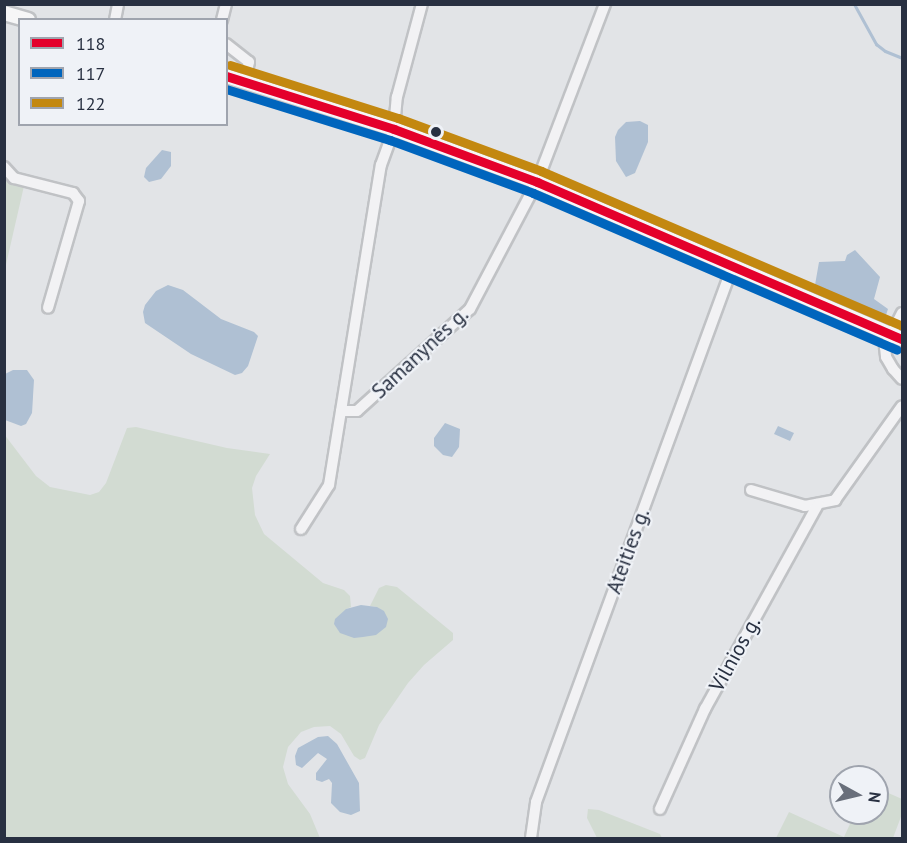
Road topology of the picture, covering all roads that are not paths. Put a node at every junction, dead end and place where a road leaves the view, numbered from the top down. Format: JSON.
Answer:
{"nodes":[{"id":1,"x":422,"y":4,"type":"edge"},
{"id":2,"x":605,"y":4,"type":"edge"},
{"id":3,"x":4,"y":13,"type":"edge"},
{"id":4,"x":21,"y":18,"type":"edge"},
{"id":5,"x":228,"y":46,"type":"edge"},
{"id":6,"x":228,"y":77,"type":"edge"},
{"id":7,"x":245,"y":81,"type":"junction"},
{"id":8,"x":394,"y":129,"type":"junction"},
{"id":9,"x":4,"y":167,"type":"edge"},
{"id":10,"x":537,"y":182,"type":"junction"},
{"id":11,"x":733,"y":265,"type":"junction"},
{"id":12,"x":48,"y":308,"type":"dead end"},
{"id":13,"x":903,"y":313,"type":"edge"},
{"id":14,"x":897,"y":337,"type":"edge"},
{"id":15,"x":903,"y":379,"type":"edge"},
{"id":16,"x":903,"y":406,"type":"edge"},
{"id":17,"x":341,"y":411,"type":"junction"},
{"id":18,"x":751,"y":490,"type":"dead end"},
{"id":19,"x":818,"y":504,"type":"junction"},
{"id":20,"x":301,"y":529,"type":"dead end"},
{"id":21,"x":660,"y":809,"type":"dead end"},
{"id":22,"x":531,"y":838,"type":"edge"}],
"edges":[{"from":1,"to":8,"type":"street","name":"Samanynės g."},
{"from":2,"to":10,"type":"street","name":"Samanynės g."},
{"from":3,"to":4,"type":"main road"},
{"from":5,"to":7,"type":"street"},
{"from":6,"to":7,"type":"main road"},
{"from":7,"to":8,"type":"main road"},
{"from":8,"to":10,"type":"main road"},
{"from":8,"to":17,"type":"street","name":"Samanynės g."},
{"from":9,"to":12,"type":"street"},
{"from":10,"to":11,"type":"main road"},
{"from":10,"to":17,"type":"street","name":"Samanynės g."},
{"from":11,"to":14,"type":"main road"},
{"from":11,"to":22,"type":"street","name":"Ateities g."},
{"from":13,"to":14,"type":"street"},
{"from":14,"to":15,"type":"street"},
{"from":16,"to":19,"type":"street"},
{"from":17,"to":20,"type":"street","name":"Samanynės g."},
{"from":18,"to":19,"type":"street"},
{"from":19,"to":21,"type":"street","name":"Vilnios g."}]}
